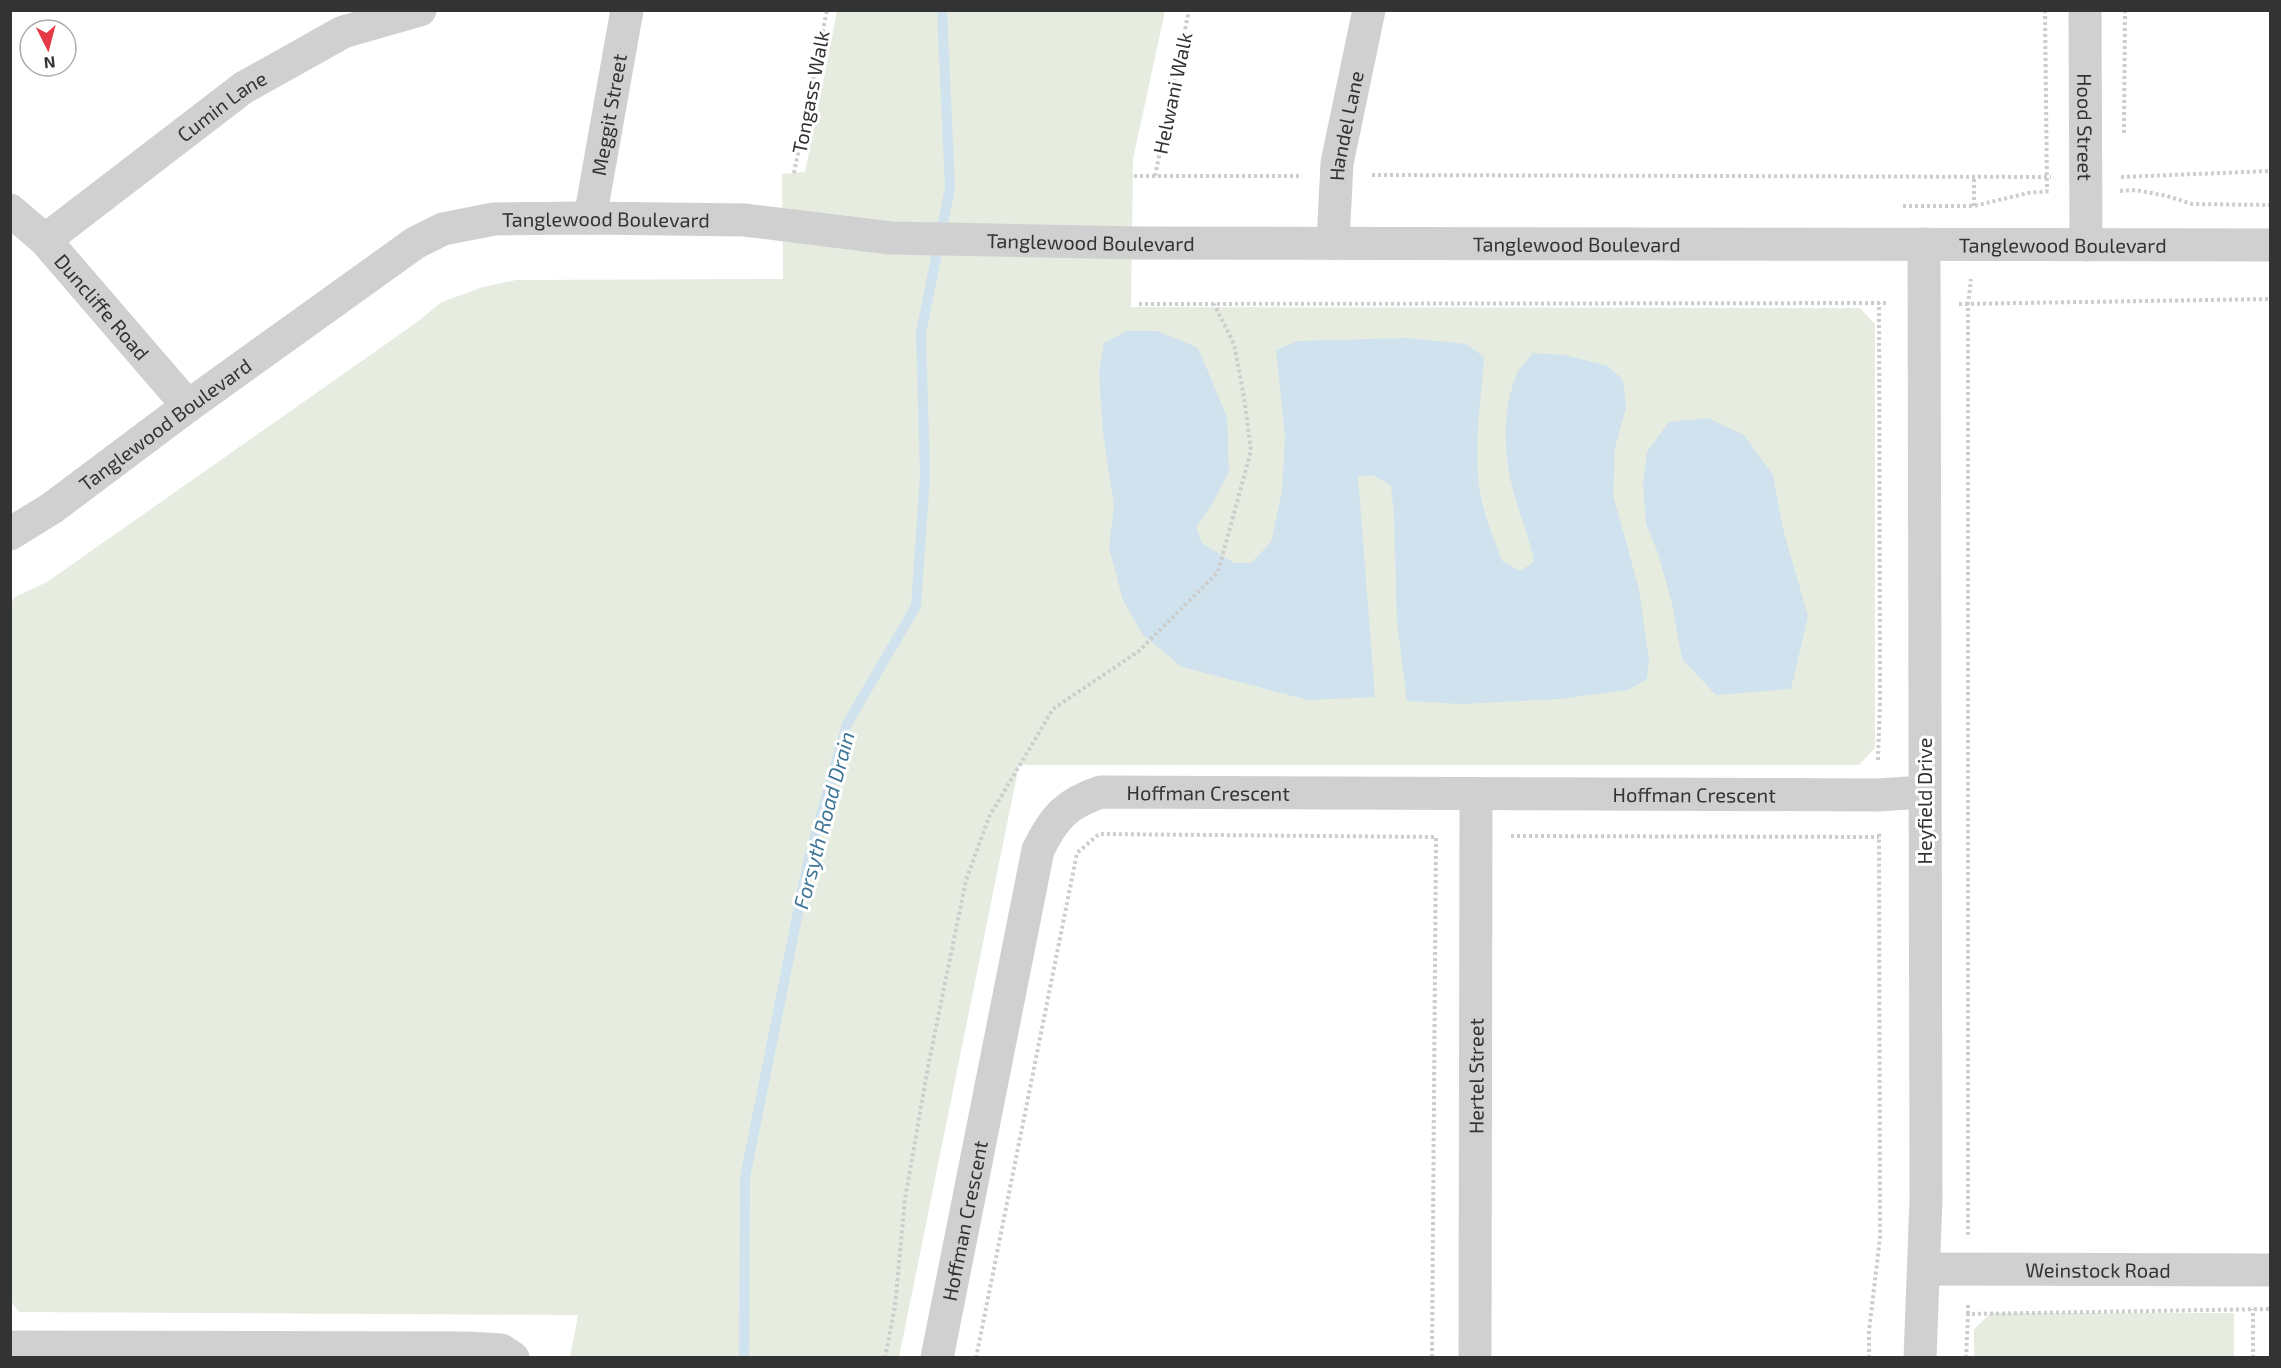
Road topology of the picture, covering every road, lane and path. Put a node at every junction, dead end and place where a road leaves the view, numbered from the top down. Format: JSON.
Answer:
{"nodes":[{"id":1,"x":420,"y":10,"type":"edge"},
{"id":2,"x":627,"y":10,"type":"edge"},
{"id":3,"x":827,"y":10,"type":"edge"},
{"id":4,"x":1189,"y":10,"type":"edge"},
{"id":5,"x":1369,"y":10,"type":"edge"},
{"id":6,"x":2045,"y":10,"type":"edge"},
{"id":7,"x":2085,"y":10,"type":"edge"},
{"id":8,"x":2125,"y":10,"type":"edge"},
{"id":9,"x":2124,"y":141,"type":"dead end"},
{"id":10,"x":2271,"y":171,"type":"edge"},
{"id":11,"x":794,"y":173,"type":"dead end"},
{"id":12,"x":1134,"y":176,"type":"dead end"},
{"id":13,"x":1155,"y":176,"type":"junction"},
{"id":14,"x":1336,"y":176,"type":"junction"},
{"id":15,"x":1974,"y":177,"type":"junction"},
{"id":16,"x":2046,"y":177,"type":"junction"},
{"id":17,"x":2123,"y":177,"type":"junction"},
{"id":18,"x":2086,"y":184,"type":"junction"},
{"id":19,"x":2047,"y":190,"type":"junction"},
{"id":20,"x":2123,"y":190,"type":"junction"},
{"id":21,"x":2271,"y":205,"type":"edge"},
{"id":22,"x":1903,"y":206,"type":"dead end"},
{"id":23,"x":1974,"y":206,"type":"junction"},
{"id":24,"x":10,"y":210,"type":"edge"},
{"id":25,"x":590,"y":218,"type":"junction"},
{"id":26,"x":45,"y":240,"type":"junction"},
{"id":27,"x":1333,"y":243,"type":"junction"},
{"id":28,"x":1924,"y":244,"type":"junction"},
{"id":29,"x":1971,"y":245,"type":"junction"},
{"id":30,"x":2086,"y":245,"type":"junction"},
{"id":31,"x":2271,"y":245,"type":"edge"},
{"id":32,"x":2271,"y":298,"type":"edge"},
{"id":33,"x":1924,"y":303,"type":"junction"},
{"id":34,"x":1139,"y":304,"type":"dead end"},
{"id":35,"x":1968,"y":304,"type":"junction"},
{"id":36,"x":188,"y":406,"type":"junction"},
{"id":37,"x":10,"y":534,"type":"edge"},
{"id":38,"x":1924,"y":792,"type":"junction"},
{"id":39,"x":1476,"y":794,"type":"junction"},
{"id":40,"x":1475,"y":835,"type":"junction"},
{"id":41,"x":1436,"y":837,"type":"junction"},
{"id":42,"x":1879,"y":837,"type":"dead end"},
{"id":43,"x":1924,"y":1269,"type":"junction"},
{"id":44,"x":2271,"y":1270,"type":"edge"},
{"id":45,"x":1968,"y":1271,"type":"junction"},
{"id":46,"x":2253,"y":1309,"type":"junction"},
{"id":47,"x":2271,"y":1309,"type":"edge"},
{"id":48,"x":1968,"y":1314,"type":"junction"},
{"id":49,"x":10,"y":1347,"type":"edge"},
{"id":50,"x":513,"y":1358,"type":"edge"},
{"id":51,"x":937,"y":1358,"type":"edge"},
{"id":52,"x":976,"y":1358,"type":"edge"},
{"id":53,"x":1432,"y":1358,"type":"edge"},
{"id":54,"x":1475,"y":1358,"type":"edge"},
{"id":55,"x":1920,"y":1358,"type":"edge"},
{"id":56,"x":1966,"y":1358,"type":"edge"},
{"id":57,"x":2253,"y":1358,"type":"edge"}],
"edges":[{"from":1,"to":26,"type":"street","name":"Cumin Lane"},
{"from":2,"to":25,"type":"street","name":"Meggit Street"},
{"from":3,"to":11,"type":"path","name":"Tongass Walk"},
{"from":4,"to":13,"type":"path","name":"Helwani Walk"},
{"from":5,"to":14,"type":"street","name":"Handel Lane"},
{"from":6,"to":16,"type":"path"},
{"from":7,"to":18,"type":"street","name":"Hood Street"},
{"from":8,"to":9,"type":"path"},
{"from":10,"to":17,"type":"path"},
{"from":12,"to":13,"type":"path"},
{"from":13,"to":14,"type":"path"},
{"from":14,"to":15,"type":"path"},
{"from":14,"to":27,"type":"street","name":"Handel Lane"},
{"from":15,"to":16,"type":"path"},
{"from":15,"to":23,"type":"path"},
{"from":16,"to":18,"type":"path"},
{"from":16,"to":19,"type":"path"},
{"from":17,"to":18,"type":"path"},
{"from":17,"to":20,"type":"path"},
{"from":18,"to":19,"type":"path"},
{"from":18,"to":20,"type":"path"},
{"from":18,"to":30,"type":"street","name":"Hood Street"},
{"from":19,"to":23,"type":"path"},
{"from":20,"to":21,"type":"path"},
{"from":22,"to":23,"type":"path"},
{"from":23,"to":29,"type":"path"},
{"from":24,"to":26,"type":"street","name":"Duncliffe Road"},
{"from":25,"to":27,"type":"street","name":"Tanglewood Boulevard"},
{"from":25,"to":36,"type":"street","name":"Tanglewood Boulevard"},
{"from":26,"to":36,"type":"street","name":"Duncliffe Road"},
{"from":27,"to":28,"type":"street","name":"Tanglewood Boulevard"},
{"from":28,"to":29,"type":"street","name":"Tanglewood Boulevard"},
{"from":28,"to":33,"type":"street","name":"Heyfield Drive"},
{"from":29,"to":30,"type":"street","name":"Tanglewood Boulevard"},
{"from":29,"to":35,"type":"path"},
{"from":30,"to":31,"type":"street","name":"Tanglewood Boulevard"},
{"from":32,"to":35,"type":"path"},
{"from":33,"to":34,"type":"path"},
{"from":33,"to":35,"type":"path"},
{"from":33,"to":38,"type":"street","name":"Heyfield Drive"},
{"from":35,"to":45,"type":"path"},
{"from":36,"to":37,"type":"street","name":"Tanglewood Boulevard"},
{"from":38,"to":39,"type":"street","name":"Hoffman Crescent"},
{"from":38,"to":43,"type":"street","name":"Heyfield Drive"},
{"from":39,"to":40,"type":"street","name":"Hertel Street"},
{"from":39,"to":51,"type":"street","name":"Hoffman Crescent"},
{"from":40,"to":41,"type":"path"},
{"from":40,"to":42,"type":"path"},
{"from":40,"to":54,"type":"street","name":"Hertel Street"},
{"from":41,"to":52,"type":"path"},
{"from":41,"to":53,"type":"path"},
{"from":43,"to":45,"type":"street","name":"Weinstock Road"},
{"from":43,"to":55,"type":"street","name":"Heyfield Drive"},
{"from":44,"to":45,"type":"street","name":"Weinstock Road"},
{"from":45,"to":48,"type":"path"},
{"from":46,"to":47,"type":"path"},
{"from":46,"to":48,"type":"path"},
{"from":46,"to":57,"type":"path"},
{"from":48,"to":56,"type":"path"},
{"from":49,"to":50,"type":"street"}]}
